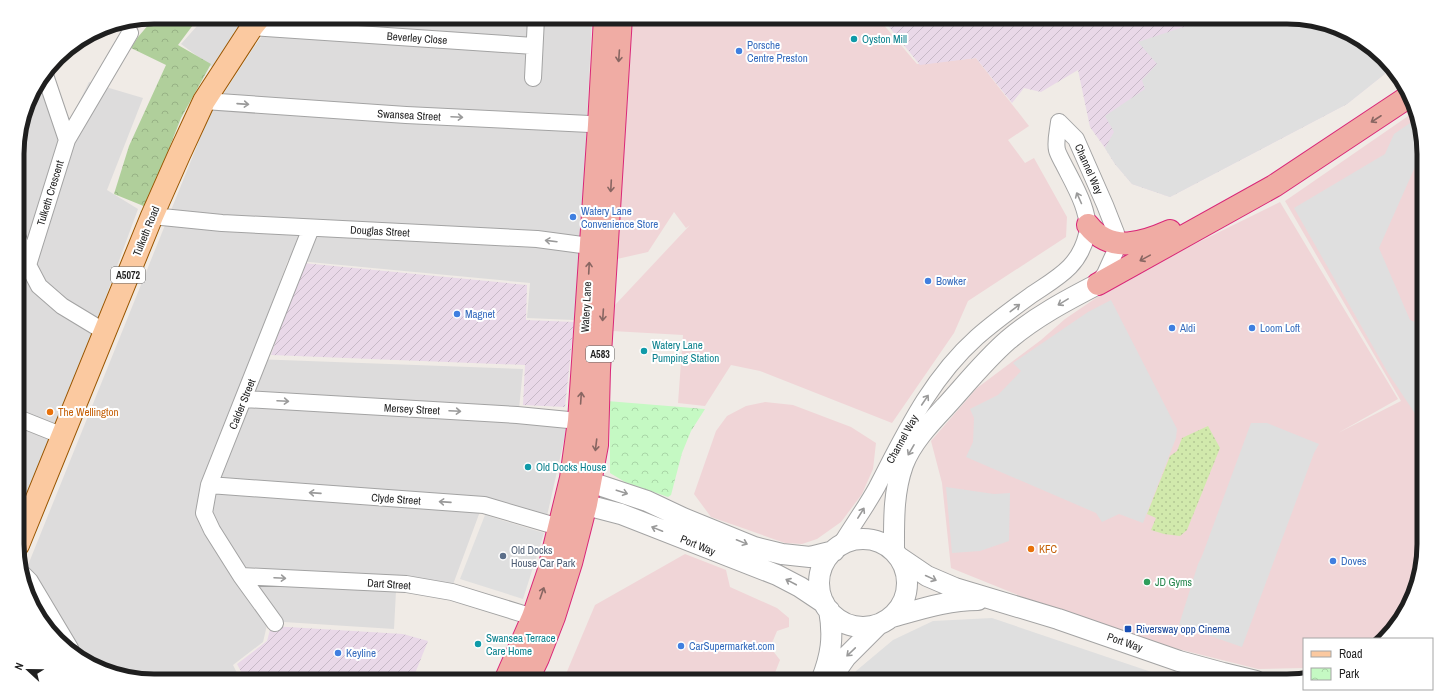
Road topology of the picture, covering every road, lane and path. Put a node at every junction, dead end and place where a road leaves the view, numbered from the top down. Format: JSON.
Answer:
{"nodes":[{"id":1,"x":255,"y":24,"type":"edge"},
{"id":2,"x":279,"y":24,"type":"edge"},
{"id":3,"x":536,"y":24,"type":"edge"},
{"id":4,"x":605,"y":24,"type":"edge"},
{"id":5,"x":621,"y":24,"type":"edge"},
{"id":6,"x":130,"y":33,"type":"dead end"},
{"id":7,"x":534,"y":46,"type":"junction"},
{"id":8,"x":533,"y":78,"type":"dead end"},
{"id":9,"x":48,"y":80,"type":"edge"},
{"id":10,"x":1405,"y":99,"type":"edge"},
{"id":11,"x":204,"y":101,"type":"junction"},
{"id":12,"x":606,"y":125,"type":"junction"},
{"id":13,"x":67,"y":140,"type":"junction"},
{"id":14,"x":1274,"y":186,"type":"junction"},
{"id":15,"x":152,"y":216,"type":"junction"},
{"id":16,"x":1088,"y":225,"type":"junction"},
{"id":17,"x":311,"y":228,"type":"junction"},
{"id":18,"x":1117,"y":242,"type":"junction"},
{"id":19,"x":599,"y":245,"type":"junction"},
{"id":20,"x":24,"y":254,"type":"edge"},
{"id":21,"x":28,"y":265,"type":"junction"},
{"id":22,"x":1098,"y":284,"type":"junction"},
{"id":23,"x":105,"y":332,"type":"junction"},
{"id":24,"x":244,"y":399,"type":"junction"},
{"id":25,"x":24,"y":420,"type":"edge"},
{"id":26,"x":579,"y":421,"type":"junction"},
{"id":27,"x":63,"y":436,"type":"junction"},
{"id":28,"x":581,"y":480,"type":"junction"},
{"id":29,"x":209,"y":485,"type":"junction"},
{"id":30,"x":576,"y":502,"type":"junction"},
{"id":31,"x":24,"y":530,"type":"edge"},
{"id":32,"x":569,"y":530,"type":"junction"},
{"id":33,"x":837,"y":548,"type":"junction"},
{"id":34,"x":896,"y":554,"type":"junction"},
{"id":35,"x":241,"y":576,"type":"junction"},
{"id":36,"x":29,"y":580,"type":"edge"},
{"id":37,"x":994,"y":599,"type":"junction"},
{"id":38,"x":826,"y":606,"type":"junction"},
{"id":39,"x":533,"y":617,"type":"junction"},
{"id":40,"x":885,"y":621,"type":"junction"},
{"id":41,"x":275,"y":623,"type":"dead end"},
{"id":42,"x":64,"y":638,"type":"edge"},
{"id":43,"x":508,"y":674,"type":"edge"},
{"id":44,"x":530,"y":674,"type":"edge"},
{"id":45,"x":823,"y":674,"type":"edge"},
{"id":46,"x":834,"y":674,"type":"edge"},
{"id":47,"x":1227,"y":674,"type":"edge"}],
"edges":[{"from":1,"to":11,"type":"main road","name":"Tulketh Road","number":"A5072"},
{"from":2,"to":7,"type":"street","name":"Beverley Close"},
{"from":3,"to":7,"type":"street"},
{"from":4,"to":12,"type":"highway","name":"Watery Lane","number":"A583"},
{"from":5,"to":12,"type":"highway","name":"Watery Lane","number":"A583","one_way":true},
{"from":6,"to":13,"type":"street","name":"Tulketh Crescent"},
{"from":7,"to":8,"type":"street"},
{"from":9,"to":13,"type":"street"},
{"from":10,"to":14,"type":"highway","one_way":true},
{"from":11,"to":12,"type":"street","name":"Swansea Street","one_way":true},
{"from":11,"to":15,"type":"main road","name":"Tulketh Road","number":"A5072"},
{"from":12,"to":19,"type":"highway","name":"Watery Lane","number":"A583"},
{"from":13,"to":21,"type":"street","name":"Tulketh Crescent"},
{"from":14,"to":18,"type":"highway"},
{"from":14,"to":22,"type":"highway","one_way":true},
{"from":15,"to":17,"type":"street","name":"Douglas Street"},
{"from":15,"to":23,"type":"main road","name":"Tulketh Road","number":"A5072"},
{"from":16,"to":18,"type":"highway"},
{"from":16,"to":18,"type":"street","name":"Channel Way","one_way":true},
{"from":33,"to":16,"type":"street","name":"Channel Way","one_way":true},
{"from":19,"to":17,"type":"street","name":"Douglas Street","one_way":true},
{"from":17,"to":24,"type":"street","name":"Calder Street"},
{"from":18,"to":22,"type":"street","name":"Channel Way"},
{"from":26,"to":19,"type":"highway","name":"Watery Lane","number":"A583","one_way":true},
{"from":19,"to":28,"type":"highway","name":"Watery Lane","number":"A583","one_way":true},
{"from":20,"to":21,"type":"street"},
{"from":21,"to":23,"type":"street"},
{"from":22,"to":34,"type":"street","name":"Channel Way","one_way":true},
{"from":23,"to":27,"type":"main road","name":"Tulketh Road","number":"A5072"},
{"from":24,"to":26,"type":"street","name":"Mersey Street","one_way":true},
{"from":24,"to":29,"type":"street","name":"Calder Street"},
{"from":25,"to":27,"type":"street"},
{"from":26,"to":28,"type":"highway","name":"Watery Lane","number":"A583"},
{"from":27,"to":31,"type":"main road","name":"Tulketh Road","number":"A5072"},
{"from":28,"to":30,"type":"highway","name":"Watery Lane","number":"A583"},
{"from":28,"to":33,"type":"street","name":"Port Way","one_way":true},
{"from":32,"to":29,"type":"street","name":"Clyde Street","one_way":true},
{"from":29,"to":35,"type":"street","name":"Calder Street"},
{"from":30,"to":32,"type":"highway","name":"Watery Lane","number":"A583"},
{"from":38,"to":30,"type":"street","name":"Port Way","one_way":true},
{"from":39,"to":32,"type":"highway","name":"Watery Lane","number":"A583","one_way":true},
{"from":32,"to":44,"type":"highway","name":"Watery Lane","number":"A583"},
{"from":33,"to":34,"type":"street"},
{"from":33,"to":38,"type":"street"},
{"from":34,"to":37,"type":"street","name":"Port Way","one_way":true},
{"from":34,"to":40,"type":"street"},
{"from":35,"to":39,"type":"street","name":"Dart Street","one_way":true},
{"from":35,"to":41,"type":"street","name":"Calder Street"},
{"from":36,"to":42,"type":"street"},
{"from":37,"to":40,"type":"street","name":"Port Way"},
{"from":37,"to":47,"type":"street","name":"Port Way"},
{"from":38,"to":40,"type":"street"},
{"from":38,"to":45,"type":"street"},
{"from":39,"to":43,"type":"highway","name":"Watery Lane","number":"A583"},
{"from":40,"to":46,"type":"street","one_way":true}]}
